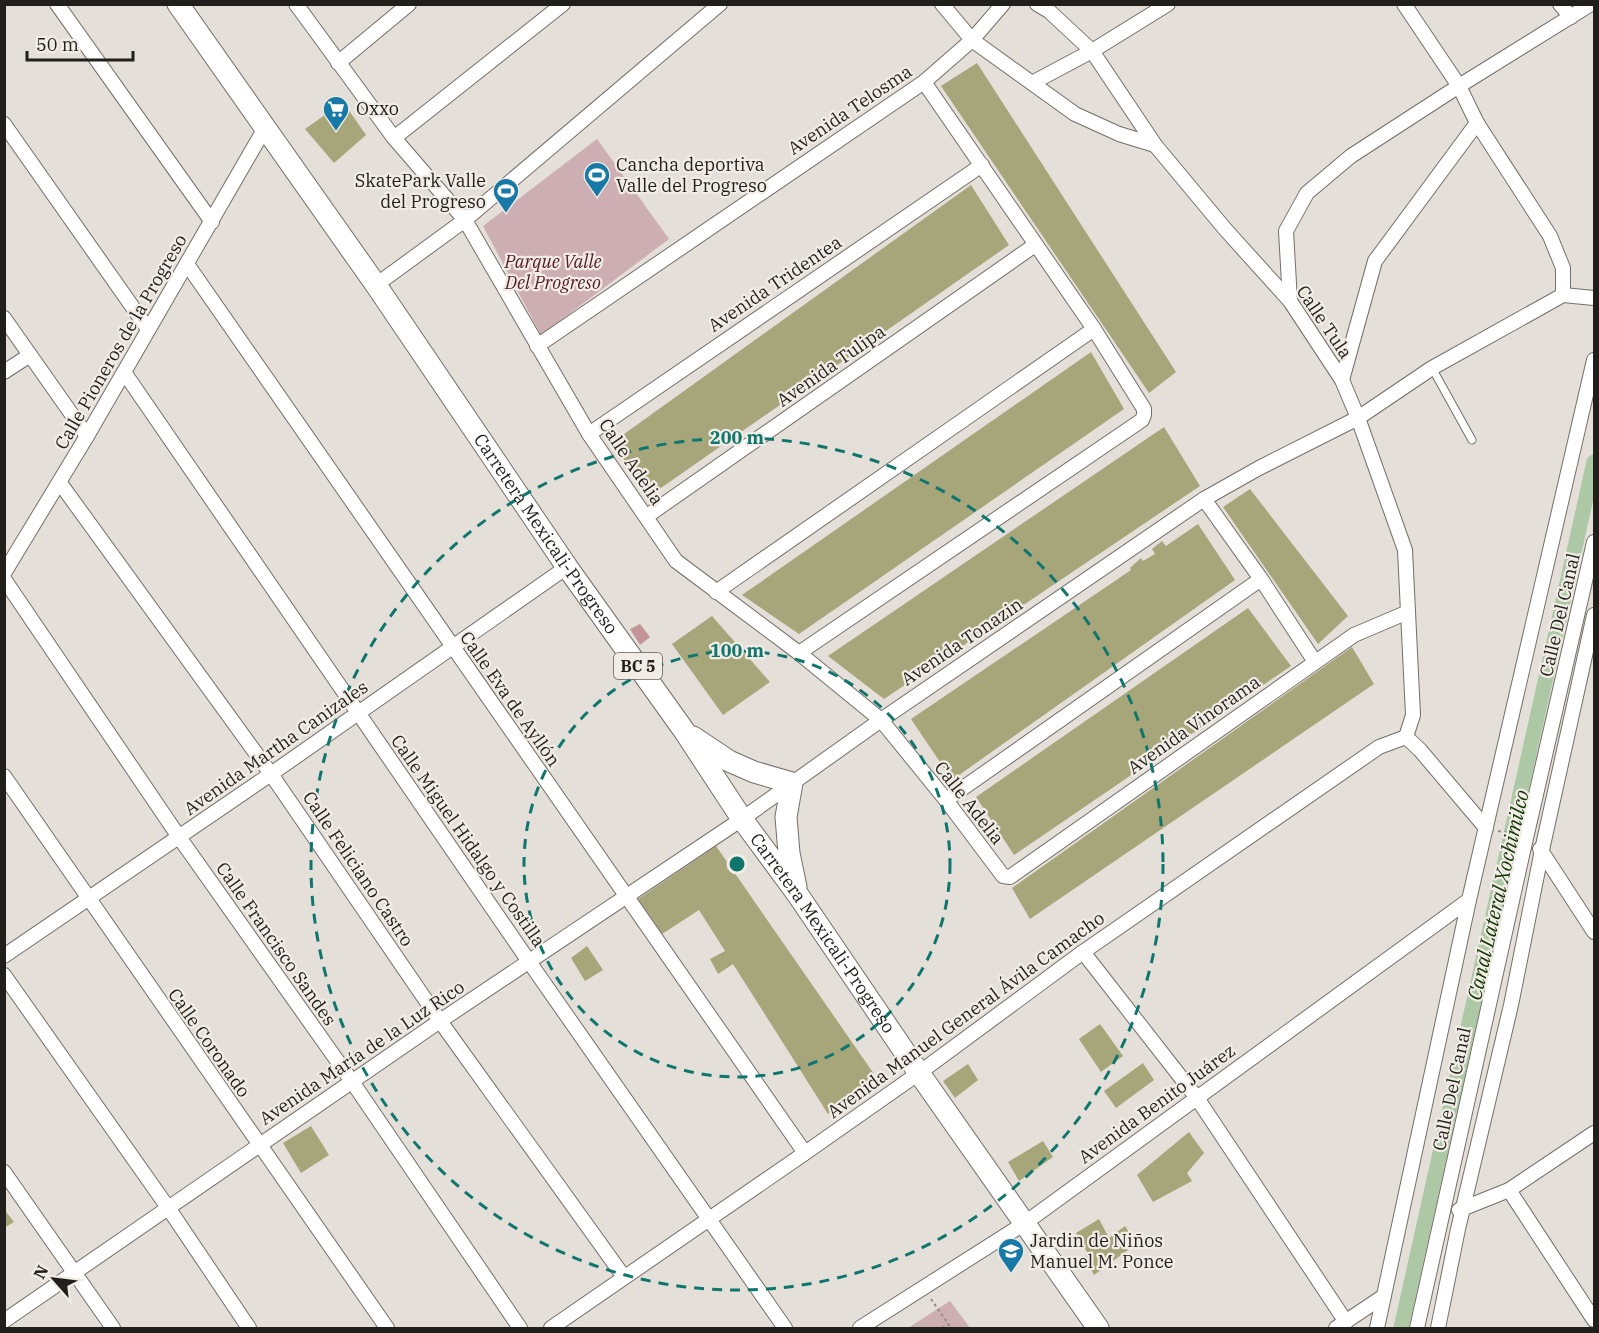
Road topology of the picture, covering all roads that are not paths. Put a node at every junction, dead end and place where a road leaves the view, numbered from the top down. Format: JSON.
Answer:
{"nodes":[{"id":1,"x":57,"y":4,"type":"edge"},
{"id":2,"x":178,"y":4,"type":"edge"},
{"id":3,"x":296,"y":4,"type":"edge"},
{"id":4,"x":408,"y":4,"type":"edge"},
{"id":5,"x":563,"y":4,"type":"edge"},
{"id":6,"x":720,"y":4,"type":"edge"},
{"id":7,"x":942,"y":4,"type":"edge"},
{"id":8,"x":1003,"y":4,"type":"edge"},
{"id":9,"x":1037,"y":4,"type":"edge"},
{"id":10,"x":1168,"y":4,"type":"edge"},
{"id":11,"x":1404,"y":4,"type":"edge"},
{"id":12,"x":1560,"y":4,"type":"edge"},
{"id":13,"x":1591,"y":4,"type":"edge"},
{"id":14,"x":1571,"y":17,"type":"junction"},
{"id":15,"x":972,"y":40,"type":"junction"},
{"id":16,"x":1092,"y":51,"type":"junction"},
{"id":17,"x":338,"y":63,"type":"junction"},
{"id":18,"x":924,"y":82,"type":"junction"},
{"id":19,"x":1032,"y":83,"type":"junction"},
{"id":20,"x":1458,"y":87,"type":"junction"},
{"id":21,"x":1477,"y":123,"type":"junction"},
{"id":22,"x":4,"y":124,"type":"edge"},
{"id":23,"x":265,"y":128,"type":"junction"},
{"id":24,"x":394,"y":138,"type":"junction"},
{"id":25,"x":1155,"y":145,"type":"junction"},
{"id":26,"x":982,"y":165,"type":"junction"},
{"id":27,"x":465,"y":220,"type":"junction"},
{"id":28,"x":212,"y":222,"type":"junction"},
{"id":29,"x":1035,"y":245,"type":"junction"},
{"id":30,"x":187,"y":264,"type":"junction"},
{"id":31,"x":376,"y":285,"type":"junction"},
{"id":32,"x":1563,"y":295,"type":"junction"},
{"id":33,"x":1594,"y":298,"type":"edge"},
{"id":34,"x":1290,"y":301,"type":"junction"},
{"id":35,"x":4,"y":318,"type":"edge"},
{"id":36,"x":148,"y":329,"type":"junction"},
{"id":37,"x":1094,"y":329,"type":"junction"},
{"id":38,"x":537,"y":346,"type":"junction"},
{"id":39,"x":30,"y":355,"type":"junction"},
{"id":40,"x":1594,"y":360,"type":"edge"},
{"id":41,"x":1432,"y":368,"type":"junction"},
{"id":42,"x":4,"y":372,"type":"edge"},
{"id":43,"x":124,"y":372,"type":"junction"},
{"id":44,"x":1342,"y":380,"type":"junction"},
{"id":45,"x":1358,"y":418,"type":"junction"},
{"id":46,"x":590,"y":434,"type":"junction"},
{"id":47,"x":87,"y":436,"type":"junction"},
{"id":48,"x":1472,"y":440,"type":"dead end"},
{"id":49,"x":60,"y":483,"type":"junction"},
{"id":50,"x":1204,"y":499,"type":"junction"},
{"id":51,"x":647,"y":516,"type":"junction"},
{"id":52,"x":1594,"y":542,"type":"edge"},
{"id":53,"x":567,"y":567,"type":"junction"},
{"id":54,"x":4,"y":573,"type":"edge"},
{"id":55,"x":4,"y":579,"type":"edge"},
{"id":56,"x":1261,"y":579,"type":"junction"},
{"id":57,"x":716,"y":592,"type":"junction"},
{"id":58,"x":1408,"y":612,"type":"junction"},
{"id":59,"x":1594,"y":615,"type":"edge"},
{"id":60,"x":1576,"y":629,"type":"junction"},
{"id":61,"x":1592,"y":641,"type":"edge"},
{"id":62,"x":452,"y":648,"type":"junction"},
{"id":63,"x":799,"y":653,"type":"junction"},
{"id":64,"x":1315,"y":662,"type":"junction"},
{"id":65,"x":358,"y":712,"type":"junction"},
{"id":66,"x":880,"y":720,"type":"junction"},
{"id":67,"x":685,"y":732,"type":"junction"},
{"id":68,"x":1406,"y":737,"type":"junction"},
{"id":69,"x":271,"y":774,"type":"junction"},
{"id":70,"x":4,"y":776,"type":"edge"},
{"id":71,"x":792,"y":783,"type":"junction"},
{"id":72,"x":946,"y":800,"type":"junction"},
{"id":73,"x":742,"y":819,"type":"junction"},
{"id":74,"x":1492,"y":829,"type":"junction"},
{"id":75,"x":1521,"y":836,"type":"junction"},
{"id":76,"x":179,"y":837,"type":"junction"},
{"id":77,"x":1542,"y":850,"type":"junction"},
{"id":78,"x":1007,"y":878,"type":"joint"},
{"id":79,"x":625,"y":895,"type":"junction"},
{"id":80,"x":798,"y":895,"type":"junction"},
{"id":81,"x":88,"y":899,"type":"junction"},
{"id":82,"x":1469,"y":900,"type":"junction"},
{"id":83,"x":1594,"y":932,"type":"edge"},
{"id":84,"x":1083,"y":952,"type":"junction"},
{"id":85,"x":4,"y":956,"type":"edge"},
{"id":86,"x":529,"y":961,"type":"junction"},
{"id":87,"x":4,"y":975,"type":"edge"},
{"id":88,"x":440,"y":1021,"type":"junction"},
{"id":89,"x":919,"y":1073,"type":"junction"},
{"id":90,"x":352,"y":1082,"type":"junction"},
{"id":91,"x":1197,"y":1098,"type":"junction"},
{"id":92,"x":1594,"y":1133,"type":"edge"},
{"id":93,"x":259,"y":1145,"type":"junction"},
{"id":94,"x":805,"y":1153,"type":"junction"},
{"id":95,"x":4,"y":1172,"type":"edge"},
{"id":96,"x":1509,"y":1190,"type":"junction"},
{"id":97,"x":1463,"y":1208,"type":"junction"},
{"id":98,"x":169,"y":1209,"type":"junction"},
{"id":99,"x":1443,"y":1216,"type":"junction"},
{"id":100,"x":709,"y":1219,"type":"junction"},
{"id":101,"x":1025,"y":1223,"type":"junction"},
{"id":102,"x":75,"y":1273,"type":"junction"},
{"id":103,"x":624,"y":1277,"type":"junction"},
{"id":104,"x":1384,"y":1296,"type":"junction"},
{"id":105,"x":1594,"y":1320,"type":"edge"},
{"id":106,"x":4,"y":1321,"type":"edge"},
{"id":107,"x":1341,"y":1325,"type":"edge"},
{"id":108,"x":113,"y":1329,"type":"edge"},
{"id":109,"x":249,"y":1329,"type":"edge"},
{"id":110,"x":387,"y":1329,"type":"edge"},
{"id":111,"x":520,"y":1329,"type":"edge"},
{"id":112,"x":551,"y":1329,"type":"edge"},
{"id":113,"x":785,"y":1329,"type":"edge"},
{"id":114,"x":860,"y":1329,"type":"edge"},
{"id":115,"x":1098,"y":1329,"type":"edge"},
{"id":116,"x":1377,"y":1329,"type":"edge"},
{"id":117,"x":1417,"y":1329,"type":"edge"},
{"id":118,"x":1438,"y":1329,"type":"edge"}],
"edges":[{"from":1,"to":28,"type":"street"},
{"from":2,"to":23,"type":"main road","name":"Carretera Mexicali-Progreso","number":"BC 5"},
{"from":3,"to":17,"type":"street","name":"Calle Adelia"},
{"from":4,"to":17,"type":"street"},
{"from":5,"to":24,"type":"street"},
{"from":6,"to":27,"type":"street"},
{"from":7,"to":15,"type":"street"},
{"from":8,"to":15,"type":"street","name":"Avenida Telosma"},
{"from":9,"to":16,"type":"street","name":"Calle Tula"},
{"from":10,"to":16,"type":"street"},
{"from":11,"to":20,"type":"street"},
{"from":12,"to":14,"type":"street"},
{"from":13,"to":14,"type":"street"},
{"from":14,"to":20,"type":"street"},
{"from":15,"to":18,"type":"street","name":"Avenida Telosma"},
{"from":15,"to":19,"type":"street"},
{"from":16,"to":19,"type":"street"},
{"from":16,"to":25,"type":"street","name":"Calle Tula"},
{"from":17,"to":24,"type":"street","name":"Calle Adelia"},
{"from":18,"to":26,"type":"street"},
{"from":18,"to":38,"type":"street","name":"Avenida Telosma"},
{"from":19,"to":25,"type":"street"},
{"from":20,"to":21,"type":"street"},
{"from":20,"to":34,"type":"street"},
{"from":21,"to":32,"type":"street"},
{"from":21,"to":44,"type":"street"},
{"from":22,"to":36,"type":"street"},
{"from":23,"to":28,"type":"street","name":"Calle Pioneros de la Progreso"},
{"from":23,"to":31,"type":"main road","name":"Carretera Mexicali-Progreso","number":"BC 5"},
{"from":24,"to":27,"type":"street","name":"Calle Adelia"},
{"from":25,"to":34,"type":"street","name":"Calle Tula"},
{"from":26,"to":29,"type":"street"},
{"from":26,"to":46,"type":"street","name":"Avenida Tridentea"},
{"from":27,"to":31,"type":"street"},
{"from":27,"to":38,"type":"street","name":"Calle Adelia"},
{"from":28,"to":30,"type":"street","name":"Calle Pioneros de la Progreso"},
{"from":29,"to":37,"type":"street"},
{"from":29,"to":51,"type":"street","name":"Avenida Tulipa"},
{"from":30,"to":36,"type":"street","name":"Calle Pioneros de la Progreso"},
{"from":30,"to":62,"type":"street","name":"Calle Eva de Ayllón"},
{"from":31,"to":53,"type":"main road","name":"Carretera Mexicali-Progreso","number":"BC 5"},
{"from":32,"to":33,"type":"street"},
{"from":32,"to":41,"type":"street","name":"Avenida Tonazin"},
{"from":34,"to":44,"type":"street","name":"Calle Tula"},
{"from":35,"to":39,"type":"street"},
{"from":36,"to":43,"type":"street","name":"Calle Pioneros de la Progreso"},
{"from":37,"to":57,"type":"street"},
{"from":37,"to":63,"type":"street"},
{"from":38,"to":46,"type":"street","name":"Calle Adelia"},
{"from":39,"to":42,"type":"street"},
{"from":39,"to":47,"type":"street"},
{"from":40,"to":74,"type":"street"},
{"from":41,"to":45,"type":"street","name":"Avenida Tonazin"},
{"from":41,"to":48,"type":"lane"},
{"from":43,"to":47,"type":"street","name":"Calle Pioneros de la Progreso"},
{"from":43,"to":65,"type":"street","name":"Calle Miguel Hidalgo y Costilla"},
{"from":44,"to":45,"type":"street","name":"Calle Tula"},
{"from":45,"to":50,"type":"street","name":"Avenida Tonazin"},
{"from":45,"to":58,"type":"street","name":"Calle Tula"},
{"from":46,"to":51,"type":"street","name":"Calle Adelia"},
{"from":47,"to":49,"type":"street","name":"Calle Pioneros de la Progreso"},
{"from":49,"to":54,"type":"street","name":"Calle Pioneros de la Progreso"},
{"from":49,"to":69,"type":"street","name":"Calle Feliciano Castro"},
{"from":50,"to":56,"type":"street"},
{"from":50,"to":66,"type":"street","name":"Avenida Tonazin"},
{"from":51,"to":57,"type":"street","name":"Calle Adelia"},
{"from":52,"to":60,"type":"street","name":"Calle Del Canal"},
{"from":53,"to":62,"type":"street","name":"Avenida Martha Canizales"},
{"from":53,"to":67,"type":"main road","name":"Carretera Mexicali-Progreso","number":"BC 5"},
{"from":55,"to":76,"type":"street","name":"Calle Francisco Sandes"},
{"from":56,"to":64,"type":"street"},
{"from":56,"to":72,"type":"street"},
{"from":57,"to":63,"type":"street","name":"Calle Adelia"},
{"from":58,"to":64,"type":"street","name":"Avenida Vinorama"},
{"from":58,"to":68,"type":"street","name":"Calle Tula"},
{"from":59,"to":61,"type":"street"},
{"from":60,"to":61,"type":"street"},
{"from":60,"to":75,"type":"street","name":"Calle Del Canal"},
{"from":61,"to":77,"type":"street"},
{"from":62,"to":65,"type":"street","name":"Avenida Martha Canizales"},
{"from":62,"to":79,"type":"street","name":"Calle Eva de Ayllón"},
{"from":63,"to":66,"type":"street","name":"Calle Adelia"},
{"from":64,"to":78,"type":"street","name":"Avenida Vinorama"},
{"from":65,"to":69,"type":"street","name":"Avenida Martha Canizales"},
{"from":65,"to":86,"type":"street","name":"Calle Miguel Hidalgo y Costilla"},
{"from":66,"to":71,"type":"street","name":"Avenida Tonazin"},
{"from":66,"to":72,"type":"street","name":"Calle Adelia"},
{"from":67,"to":71,"type":"main road"},
{"from":67,"to":73,"type":"main road","name":"Carretera Mexicali-Progreso","number":"BC 5"},
{"from":68,"to":74,"type":"street"},
{"from":68,"to":84,"type":"street","name":"Avenida Manuel General Ávila Camacho"},
{"from":69,"to":76,"type":"street","name":"Avenida Martha Canizales"},
{"from":69,"to":88,"type":"street","name":"Calle Feliciano Castro"},
{"from":70,"to":81,"type":"street","name":"Calle Coronado"},
{"from":71,"to":73,"type":"street","name":"Avenida Tonazin"},
{"from":71,"to":80,"type":"main road"},
{"from":72,"to":78,"type":"street","name":"Calle Adelia"},
{"from":73,"to":79,"type":"street","name":"Avenida María de la Luz Rico"},
{"from":73,"to":80,"type":"main road","name":"Carretera Mexicali-Progreso","number":"BC 5"},
{"from":74,"to":82,"type":"street"},
{"from":75,"to":77,"type":"street"},
{"from":75,"to":99,"type":"street","name":"Calle Del Canal"},
{"from":76,"to":81,"type":"street","name":"Avenida Martha Canizales"},
{"from":76,"to":90,"type":"street","name":"Calle Francisco Sandes"},
{"from":77,"to":83,"type":"street"},
{"from":77,"to":97,"type":"street"},
{"from":79,"to":86,"type":"street","name":"Avenida María de la Luz Rico"},
{"from":79,"to":94,"type":"street","name":"Calle Eva de Ayllón"},
{"from":80,"to":89,"type":"main road","name":"Carretera Mexicali-Progreso","number":"BC 5"},
{"from":81,"to":85,"type":"street","name":"Avenida Martha Canizales"},
{"from":81,"to":93,"type":"street","name":"Calle Coronado"},
{"from":82,"to":91,"type":"street","name":"Avenida Benito Juárez"},
{"from":82,"to":104,"type":"street"},
{"from":84,"to":89,"type":"street","name":"Avenida Manuel General Ávila Camacho"},
{"from":84,"to":91,"type":"street"},
{"from":86,"to":88,"type":"street","name":"Avenida María de la Luz Rico"},
{"from":86,"to":100,"type":"street","name":"Calle Miguel Hidalgo y Costilla"},
{"from":87,"to":98,"type":"street"},
{"from":88,"to":90,"type":"street","name":"Avenida María de la Luz Rico"},
{"from":88,"to":103,"type":"street","name":"Calle Feliciano Castro"},
{"from":89,"to":94,"type":"street","name":"Avenida Manuel General Ávila Camacho"},
{"from":89,"to":101,"type":"main road","name":"Carretera Mexicali-Progreso","number":"BC 5"},
{"from":90,"to":93,"type":"street","name":"Avenida María de la Luz Rico"},
{"from":90,"to":111,"type":"street","name":"Calle Francisco Sandes"},
{"from":91,"to":101,"type":"street","name":"Avenida Benito Juárez"},
{"from":91,"to":107,"type":"street"},
{"from":92,"to":96,"type":"street"},
{"from":93,"to":98,"type":"street","name":"Avenida María de la Luz Rico"},
{"from":93,"to":110,"type":"street","name":"Calle Coronado"},
{"from":94,"to":100,"type":"street","name":"Avenida Manuel General Ávila Camacho"},
{"from":95,"to":102,"type":"street"},
{"from":96,"to":97,"type":"street"},
{"from":96,"to":105,"type":"street"},
{"from":97,"to":99,"type":"street"},
{"from":97,"to":118,"type":"street"},
{"from":98,"to":102,"type":"street","name":"Avenida María de la Luz Rico"},
{"from":98,"to":109,"type":"street"},
{"from":99,"to":117,"type":"street","name":"Calle Del Canal"},
{"from":100,"to":103,"type":"street","name":"Avenida Manuel General Ávila Camacho"},
{"from":100,"to":113,"type":"street","name":"Calle Miguel Hidalgo y Costilla"},
{"from":101,"to":114,"type":"street","name":"Avenida Benito Juárez"},
{"from":101,"to":115,"type":"main road","name":"Carretera Mexicali-Progreso","number":"BC 5"},
{"from":102,"to":106,"type":"street","name":"Avenida María de la Luz Rico"},
{"from":102,"to":108,"type":"street"},
{"from":103,"to":112,"type":"street","name":"Avenida Manuel General Ávila Camacho"},
{"from":104,"to":107,"type":"street"},
{"from":104,"to":116,"type":"street"}]}
